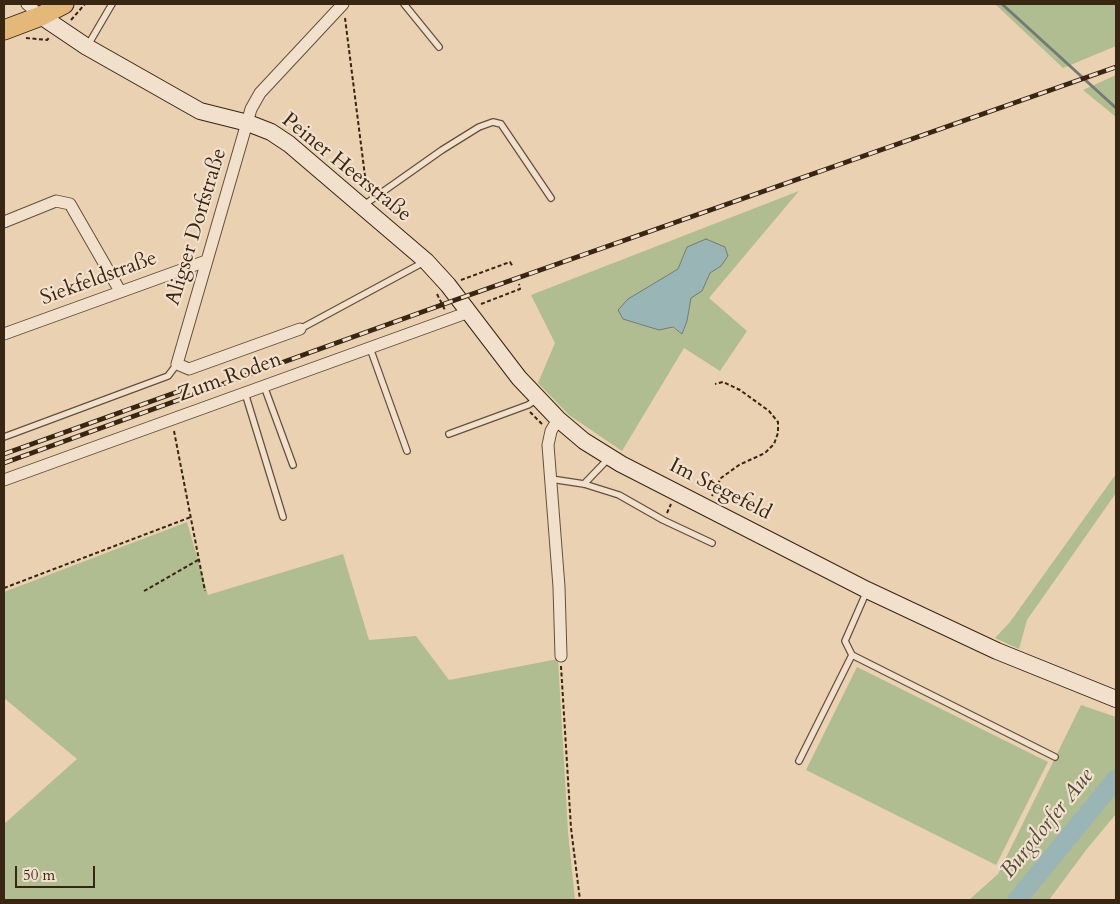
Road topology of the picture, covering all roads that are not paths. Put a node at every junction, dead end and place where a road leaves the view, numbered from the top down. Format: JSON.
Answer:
{"nodes":[{"id":1,"x":26,"y":4,"type":"edge"},
{"id":2,"x":64,"y":4,"type":"edge"},
{"id":3,"x":112,"y":4,"type":"edge"},
{"id":4,"x":404,"y":4,"type":"edge"},
{"id":5,"x":343,"y":8,"type":"edge"},
{"id":6,"x":41,"y":16,"type":"junction"},
{"id":7,"x":4,"y":30,"type":"edge"},
{"id":8,"x":87,"y":47,"type":"junction"},
{"id":9,"x":440,"y":47,"type":"dead end"},
{"id":10,"x":248,"y":123,"type":"junction"},
{"id":11,"x":551,"y":198,"type":"dead end"},
{"id":12,"x":365,"y":204,"type":"junction"},
{"id":13,"x":4,"y":222,"type":"edge"},
{"id":14,"x":206,"y":261,"type":"junction"},
{"id":15,"x":426,"y":261,"type":"junction"},
{"id":16,"x":120,"y":291,"type":"junction"},
{"id":17,"x":469,"y":312,"type":"junction"},
{"id":18,"x":300,"y":329,"type":"joint"},
{"id":19,"x":4,"y":334,"type":"edge"},
{"id":20,"x":370,"y":348,"type":"junction"},
{"id":21,"x":177,"y":364,"type":"junction"},
{"id":22,"x":264,"y":386,"type":"junction"},
{"id":23,"x":245,"y":393,"type":"junction"},
{"id":24,"x":538,"y":398,"type":"junction"},
{"id":25,"x":558,"y":419,"type":"junction"},
{"id":26,"x":449,"y":434,"type":"dead end"},
{"id":27,"x":4,"y":437,"type":"edge"},
{"id":28,"x":407,"y":450,"type":"dead end"},
{"id":29,"x":610,"y":457,"type":"junction"},
{"id":30,"x":293,"y":465,"type":"dead end"},
{"id":31,"x":550,"y":479,"type":"junction"},
{"id":32,"x":4,"y":480,"type":"edge"},
{"id":33,"x":584,"y":484,"type":"junction"},
{"id":34,"x":283,"y":516,"type":"dead end"},
{"id":35,"x":712,"y":543,"type":"dead end"},
{"id":36,"x":868,"y":590,"type":"junction"},
{"id":37,"x":561,"y":656,"type":"road end"},
{"id":38,"x":852,"y":656,"type":"junction"},
{"id":39,"x":1116,"y":699,"type":"edge"},
{"id":40,"x":1055,"y":757,"type":"dead end"},
{"id":41,"x":799,"y":761,"type":"dead end"}],
"edges":[{"from":1,"to":6,"type":"street","name":"Peiner Heerstraße"},
{"from":2,"to":6,"type":"main road"},
{"from":3,"to":8,"type":"lane"},
{"from":4,"to":9,"type":"lane"},
{"from":5,"to":10,"type":"street","name":"Aligser Dorfstraße"},
{"from":6,"to":7,"type":"main road"},
{"from":6,"to":8,"type":"street","name":"Peiner Heerstraße"},
{"from":8,"to":10,"type":"street","name":"Peiner Heerstraße"},
{"from":10,"to":12,"type":"street","name":"Peiner Heerstraße"},
{"from":10,"to":14,"type":"street","name":"Aligser Dorfstraße"},
{"from":11,"to":12,"type":"lane"},
{"from":12,"to":15,"type":"street","name":"Peiner Heerstraße"},
{"from":13,"to":16,"type":"street"},
{"from":14,"to":16,"type":"street","name":"Siekfeldstraße"},
{"from":14,"to":21,"type":"street","name":"Aligser Dorfstraße"},
{"from":15,"to":17,"type":"street","name":"Peiner Heerstraße"},
{"from":15,"to":18,"type":"lane"},
{"from":16,"to":19,"type":"street","name":"Siekfeldstraße"},
{"from":17,"to":20,"type":"street","name":"Zum Roden"},
{"from":17,"to":24,"type":"street","name":"Peiner Heerstraße"},
{"from":18,"to":21,"type":"street"},
{"from":20,"to":22,"type":"street","name":"Zum Roden"},
{"from":20,"to":28,"type":"lane"},
{"from":21,"to":27,"type":"lane"},
{"from":22,"to":23,"type":"street","name":"Zum Roden"},
{"from":22,"to":30,"type":"lane"},
{"from":23,"to":32,"type":"street","name":"Zum Roden"},
{"from":23,"to":34,"type":"lane"},
{"from":24,"to":25,"type":"street","name":"Peiner Heerstraße"},
{"from":24,"to":26,"type":"lane"},
{"from":25,"to":29,"type":"street","name":"Im Stegefeld"},
{"from":25,"to":31,"type":"street"},
{"from":29,"to":33,"type":"lane"},
{"from":29,"to":36,"type":"street","name":"Im Stegefeld"},
{"from":31,"to":33,"type":"lane"},
{"from":31,"to":37,"type":"street"},
{"from":33,"to":35,"type":"lane"},
{"from":36,"to":38,"type":"lane"},
{"from":36,"to":39,"type":"street","name":"Im Stegefeld"},
{"from":38,"to":40,"type":"lane"},
{"from":38,"to":41,"type":"lane"}]}
